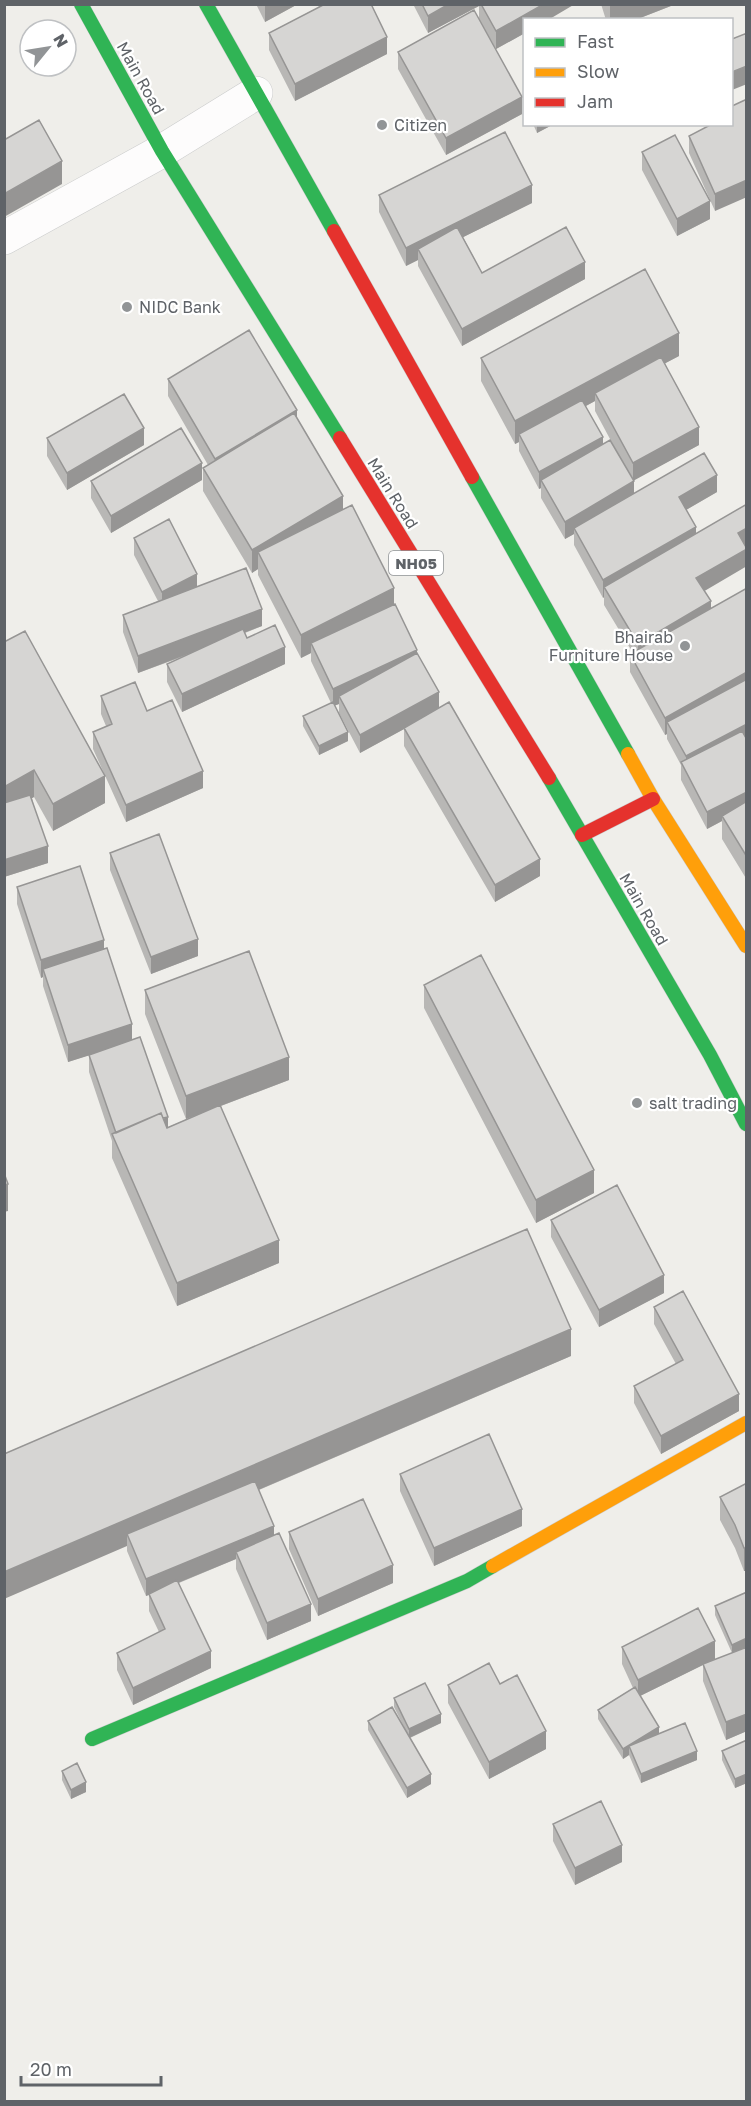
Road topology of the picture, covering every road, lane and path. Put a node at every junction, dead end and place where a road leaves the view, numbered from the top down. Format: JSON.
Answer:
{"nodes":[{"id":1,"x":81,"y":4,"type":"edge"},
{"id":2,"x":206,"y":4,"type":"edge"},
{"id":3,"x":256,"y":93,"type":"junction"},
{"id":4,"x":162,"y":151,"type":"junction"},
{"id":5,"x":4,"y":238,"type":"edge"},
{"id":6,"x":652,"y":799,"type":"junction"},
{"id":7,"x":582,"y":835,"type":"junction"},
{"id":8,"x":747,"y":945,"type":"edge"},
{"id":9,"x":747,"y":1124,"type":"edge"},
{"id":10,"x":747,"y":1423,"type":"edge"},
{"id":11,"x":92,"y":1739,"type":"dead end"}],
"edges":[{"from":1,"to":4,"type":"main road","name":"Main Road","number":"NH05"},
{"from":2,"to":3,"type":"main road"},
{"from":3,"to":4,"type":"street"},
{"from":3,"to":6,"type":"main road"},
{"from":4,"to":5,"type":"street"},
{"from":4,"to":7,"type":"main road","name":"Main Road","number":"NH05"},
{"from":6,"to":7,"type":"main road"},
{"from":6,"to":8,"type":"main road"},
{"from":7,"to":9,"type":"main road","name":"Main Road","number":"NH05"},
{"from":10,"to":11,"type":"main road"}]}
